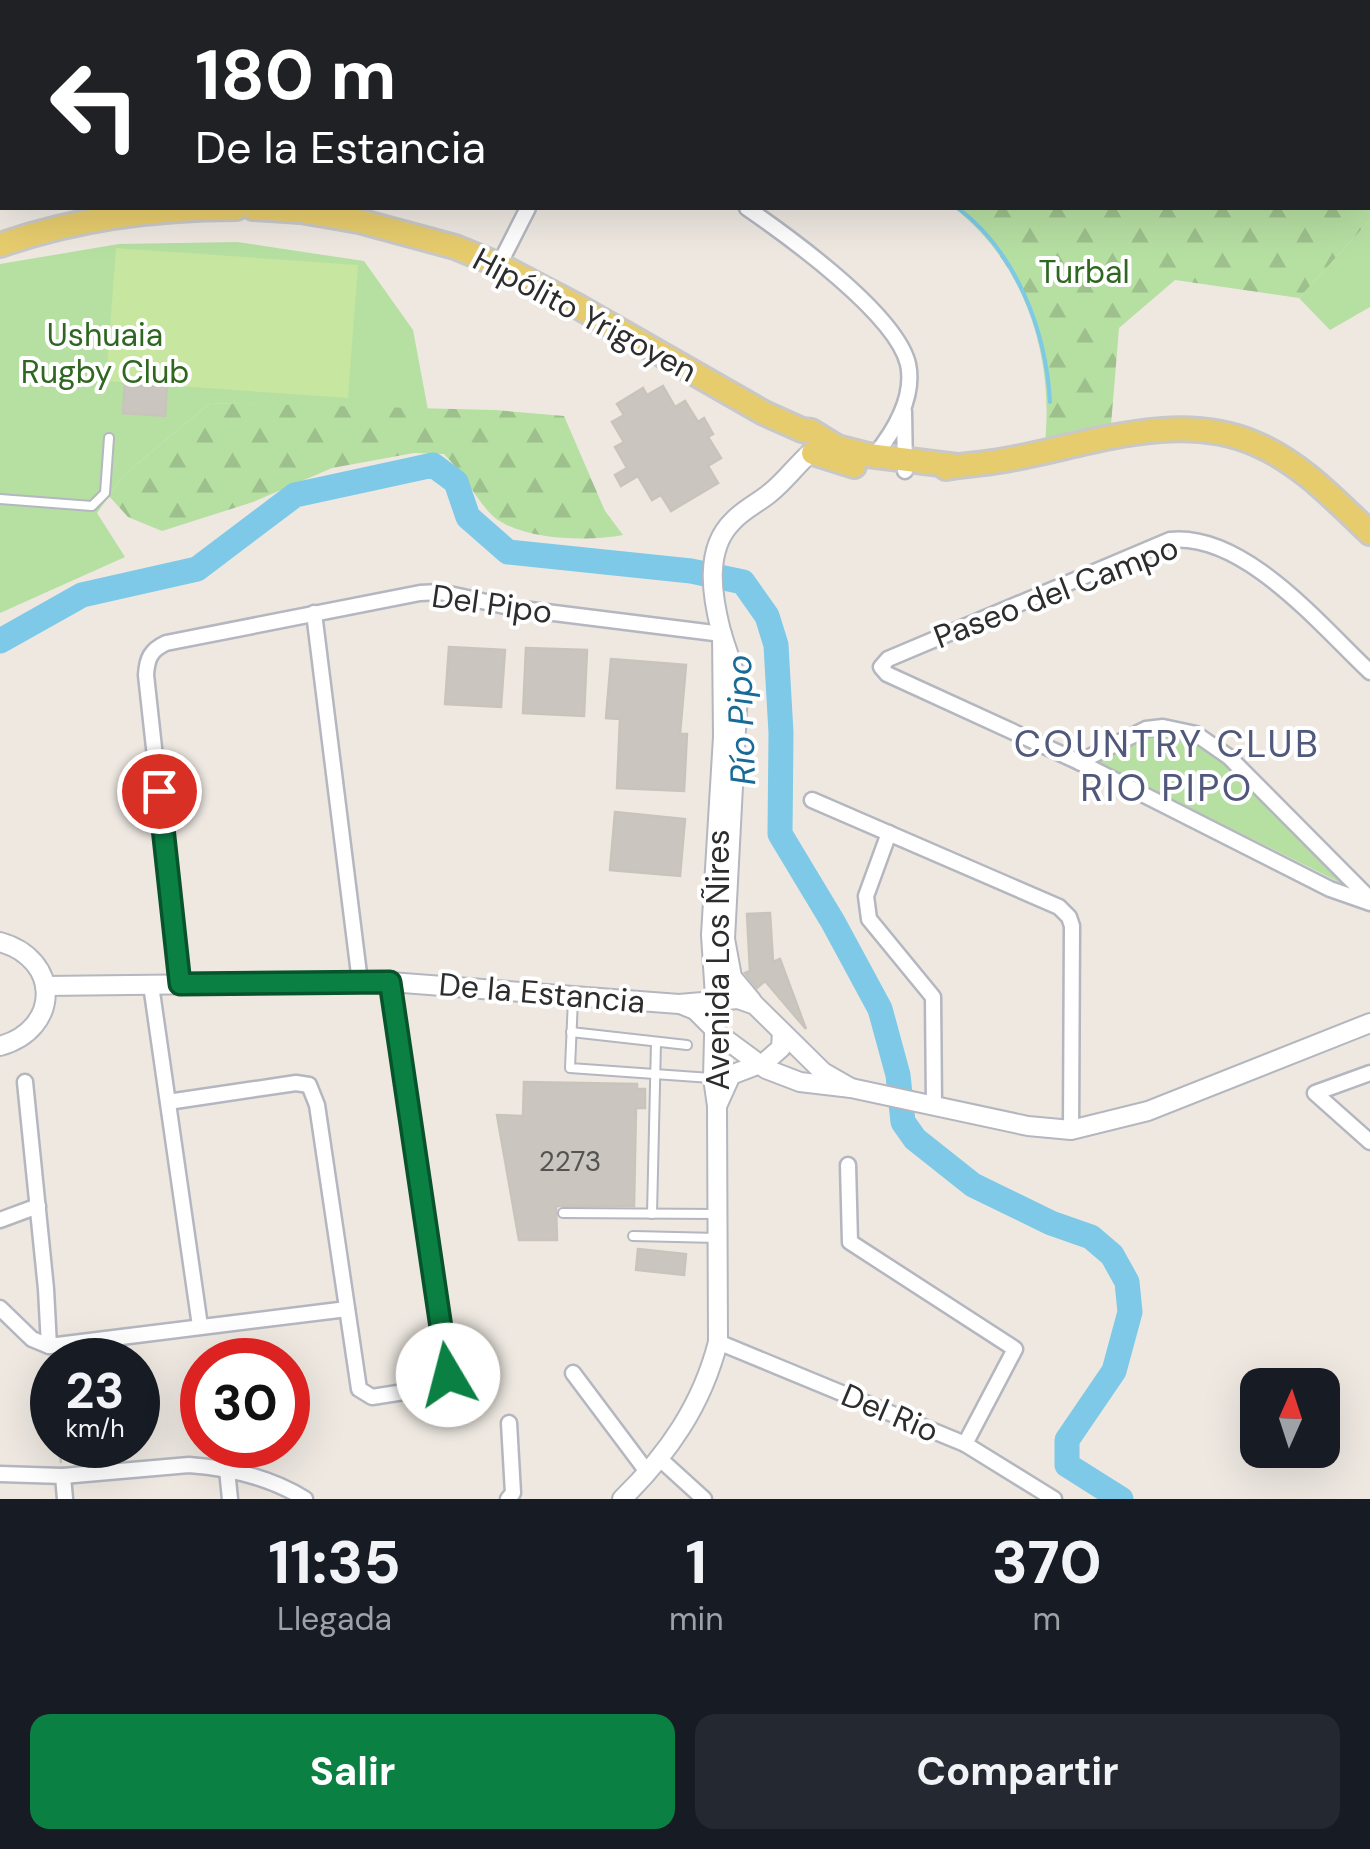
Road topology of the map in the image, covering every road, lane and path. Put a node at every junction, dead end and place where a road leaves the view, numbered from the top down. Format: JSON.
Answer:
{"nodes":[{"id":1,"x":186,"y":210,"type":"edge"},
{"id":2,"x":284,"y":210,"type":"edge"},
{"id":3,"x":527,"y":210,"type":"edge"},
{"id":4,"x":750,"y":210,"type":"edge"},
{"id":5,"x":34,"y":233,"type":"junction"},
{"id":6,"x":0,"y":237,"type":"edge"},
{"id":7,"x":0,"y":245,"type":"edge"},
{"id":8,"x":499,"y":265,"type":"junction"},
{"id":9,"x":904,"y":405,"type":"junction"},
{"id":10,"x":110,"y":438,"type":"dead end"},
{"id":11,"x":805,"y":445,"type":"junction"},
{"id":12,"x":874,"y":456,"type":"junction"},
{"id":13,"x":905,"y":466,"type":"junction"},
{"id":14,"x":0,"y":498,"type":"edge"},
{"id":15,"x":1370,"y":533,"type":"edge"},
{"id":16,"x":314,"y":613,"type":"junction"},
{"id":17,"x":722,"y":634,"type":"junction"},
{"id":18,"x":1370,"y":672,"type":"edge"},
{"id":19,"x":1079,"y":762,"type":"junction"},
{"id":20,"x":812,"y":800,"type":"dead end"},
{"id":21,"x":889,"y":833,"type":"junction"},
{"id":22,"x":721,"y":883,"type":"junction"},
{"id":23,"x":1370,"y":901,"type":"edge"},
{"id":24,"x":0,"y":934,"type":"edge"},
{"id":25,"x":1,"y":942,"type":"edge"},
{"id":26,"x":360,"y":982,"type":"junction"},
{"id":27,"x":390,"y":982,"type":"junction"},
{"id":28,"x":152,"y":984,"type":"junction"},
{"id":29,"x":180,"y":984,"type":"junction"},
{"id":30,"x":46,"y":986,"type":"junction"},
{"id":31,"x":573,"y":994,"type":"junction"},
{"id":32,"x":715,"y":1000,"type":"junction"},
{"id":33,"x":680,"y":1004,"type":"junction"},
{"id":34,"x":755,"y":1006,"type":"junction"},
{"id":35,"x":1370,"y":1023,"type":"edge"},
{"id":36,"x":713,"y":1029,"type":"junction"},
{"id":37,"x":572,"y":1032,"type":"junction"},
{"id":38,"x":782,"y":1032,"type":"junction"},
{"id":39,"x":656,"y":1042,"type":"junction"},
{"id":40,"x":687,"y":1044,"type":"dead end"},
{"id":41,"x":0,"y":1046,"type":"edge"},
{"id":42,"x":759,"y":1064,"type":"junction"},
{"id":43,"x":1370,"y":1072,"type":"edge"},
{"id":44,"x":656,"y":1075,"type":"junction"},
{"id":45,"x":713,"y":1078,"type":"junction"},
{"id":46,"x":25,"y":1082,"type":"dead end"},
{"id":47,"x":860,"y":1090,"type":"junction"},
{"id":48,"x":168,"y":1102,"type":"junction"},
{"id":49,"x":717,"y":1106,"type":"junction"},
{"id":50,"x":934,"y":1106,"type":"junction"},
{"id":51,"x":1071,"y":1130,"type":"junction"},
{"id":52,"x":1370,"y":1142,"type":"edge"},
{"id":53,"x":848,"y":1165,"type":"dead end"},
{"id":54,"x":38,"y":1206,"type":"junction"},
{"id":55,"x":563,"y":1213,"type":"dead end"},
{"id":56,"x":652,"y":1214,"type":"junction"},
{"id":57,"x":718,"y":1214,"type":"junction"},
{"id":58,"x":0,"y":1220,"type":"edge"},
{"id":59,"x":633,"y":1236,"type":"dead end"},
{"id":60,"x":718,"y":1238,"type":"junction"},
{"id":61,"x":0,"y":1308,"type":"edge"},
{"id":62,"x":347,"y":1309,"type":"junction"},
{"id":63,"x":200,"y":1326,"type":"junction"},
{"id":64,"x":31,"y":1338,"type":"edge"},
{"id":65,"x":47,"y":1338,"type":"edge"},
{"id":66,"x":109,"y":1338,"type":"edge"},
{"id":67,"x":718,"y":1342,"type":"junction"},
{"id":68,"x":573,"y":1373,"type":"dead end"},
{"id":69,"x":509,"y":1423,"type":"dead end"},
{"id":70,"x":965,"y":1444,"type":"junction"},
{"id":71,"x":654,"y":1466,"type":"junction"},
{"id":72,"x":227,"y":1470,"type":"junction"},
{"id":73,"x":0,"y":1474,"type":"edge"},
{"id":74,"x":63,"y":1476,"type":"junction"},
{"id":75,"x":65,"y":1499,"type":"edge"},
{"id":76,"x":230,"y":1499,"type":"edge"},
{"id":77,"x":305,"y":1499,"type":"edge"},
{"id":78,"x":508,"y":1499,"type":"edge"},
{"id":79,"x":622,"y":1499,"type":"edge"},
{"id":80,"x":704,"y":1499,"type":"edge"},
{"id":81,"x":1054,"y":1499,"type":"edge"}],
"edges":[{"from":1,"to":5,"type":"main road"},
{"from":2,"to":8,"type":"main road","name":"Hipólito Yrigoyen"},
{"from":3,"to":8,"type":"street"},
{"from":4,"to":9,"type":"street"},
{"from":5,"to":6,"type":"main road"},
{"from":5,"to":7,"type":"main road"},
{"from":8,"to":11,"type":"main road","name":"Hipólito Yrigoyen"},
{"from":9,"to":12,"type":"street"},
{"from":9,"to":13,"type":"street"},
{"from":10,"to":14,"type":"lane"},
{"from":11,"to":12,"type":"main road","name":"Hipólito Yrigoyen"},
{"from":11,"to":13,"type":"main road","name":"Hipólito Yrigoyen"},
{"from":11,"to":17,"type":"street","name":"Avenida Los Ñires"},
{"from":12,"to":13,"type":"main road","name":"Hipólito Yrigoyen"},
{"from":13,"to":15,"type":"main road","name":"Hipólito Yrigoyen"},
{"from":16,"to":17,"type":"street","name":"Del Pipo"},
{"from":16,"to":26,"type":"street"},
{"from":16,"to":29,"type":"street","name":"Del Pipo"},
{"from":17,"to":22,"type":"street","name":"Avenida Los Ñires"},
{"from":18,"to":19,"type":"street","name":"Paseo del Campo"},
{"from":19,"to":23,"type":"street"},
{"from":19,"to":23,"type":"street"},
{"from":20,"to":21,"type":"street"},
{"from":21,"to":50,"type":"street"},
{"from":21,"to":51,"type":"street"},
{"from":22,"to":32,"type":"street","name":"Avenida Los Ñires"},
{"from":22,"to":34,"type":"street","name":"Avenida Los Ñires"},
{"from":24,"to":25,"type":"street"},
{"from":25,"to":30,"type":"street"},
{"from":26,"to":27,"type":"street","name":"De la Estancia"},
{"from":26,"to":29,"type":"street","name":"De la Estancia"},
{"from":27,"to":31,"type":"street","name":"De la Estancia"},
{"from":27,"to":62,"type":"street"},
{"from":28,"to":29,"type":"street","name":"De la Estancia"},
{"from":28,"to":30,"type":"street","name":"De la Estancia"},
{"from":28,"to":48,"type":"street"},
{"from":30,"to":41,"type":"street"},
{"from":31,"to":33,"type":"street","name":"De la Estancia"},
{"from":31,"to":37,"type":"lane"},
{"from":32,"to":33,"type":"street","name":"De la Estancia"},
{"from":32,"to":34,"type":"street","name":"De la Estancia"},
{"from":32,"to":36,"type":"street","name":"Avenida Los Ñires"},
{"from":33,"to":36,"type":"street","name":"De la Estancia"},
{"from":34,"to":38,"type":"street","name":"De la Estancia"},
{"from":35,"to":51,"type":"street","name":"De la Estancia"},
{"from":36,"to":42,"type":"street","name":"De la Estancia"},
{"from":36,"to":45,"type":"street","name":"Avenida Los Ñires"},
{"from":37,"to":39,"type":"lane"},
{"from":37,"to":44,"type":"lane"},
{"from":38,"to":42,"type":"street","name":"Avenida Los Ñires"},
{"from":38,"to":47,"type":"street","name":"De la Estancia"},
{"from":39,"to":40,"type":"lane"},
{"from":39,"to":44,"type":"lane"},
{"from":42,"to":47,"type":"street","name":"De la Estancia"},
{"from":42,"to":49,"type":"street","name":"Avenida Los Ñires"},
{"from":43,"to":52,"type":"street"},
{"from":44,"to":45,"type":"lane"},
{"from":44,"to":56,"type":"lane"},
{"from":45,"to":49,"type":"street","name":"Avenida Los Ñires"},
{"from":46,"to":54,"type":"street"},
{"from":47,"to":50,"type":"street","name":"De la Estancia"},
{"from":48,"to":62,"type":"street"},
{"from":48,"to":63,"type":"street"},
{"from":49,"to":57,"type":"street","name":"Avenida Los Ñires"},
{"from":50,"to":51,"type":"street","name":"De la Estancia"},
{"from":53,"to":70,"type":"street"},
{"from":54,"to":58,"type":"street"},
{"from":54,"to":65,"type":"street"},
{"from":55,"to":56,"type":"lane"},
{"from":56,"to":57,"type":"lane"},
{"from":57,"to":60,"type":"street","name":"Avenida Los Ñires"},
{"from":59,"to":60,"type":"lane"},
{"from":60,"to":67,"type":"street","name":"Avenida Los Ñires"},
{"from":61,"to":64,"type":"street"},
{"from":62,"to":63,"type":"street"},
{"from":63,"to":66,"type":"street"},
{"from":67,"to":70,"type":"street","name":"Del Rio"},
{"from":67,"to":71,"type":"street","name":"Avenida Los Ñires"},
{"from":68,"to":71,"type":"street"},
{"from":69,"to":78,"type":"street"},
{"from":70,"to":81,"type":"street","name":"Del Rio"},
{"from":71,"to":79,"type":"street","name":"Avenida Los Ñires"},
{"from":71,"to":80,"type":"street"},
{"from":72,"to":74,"type":"street"},
{"from":72,"to":76,"type":"street"},
{"from":72,"to":77,"type":"street"},
{"from":73,"to":74,"type":"street"},
{"from":74,"to":75,"type":"street"}]}
